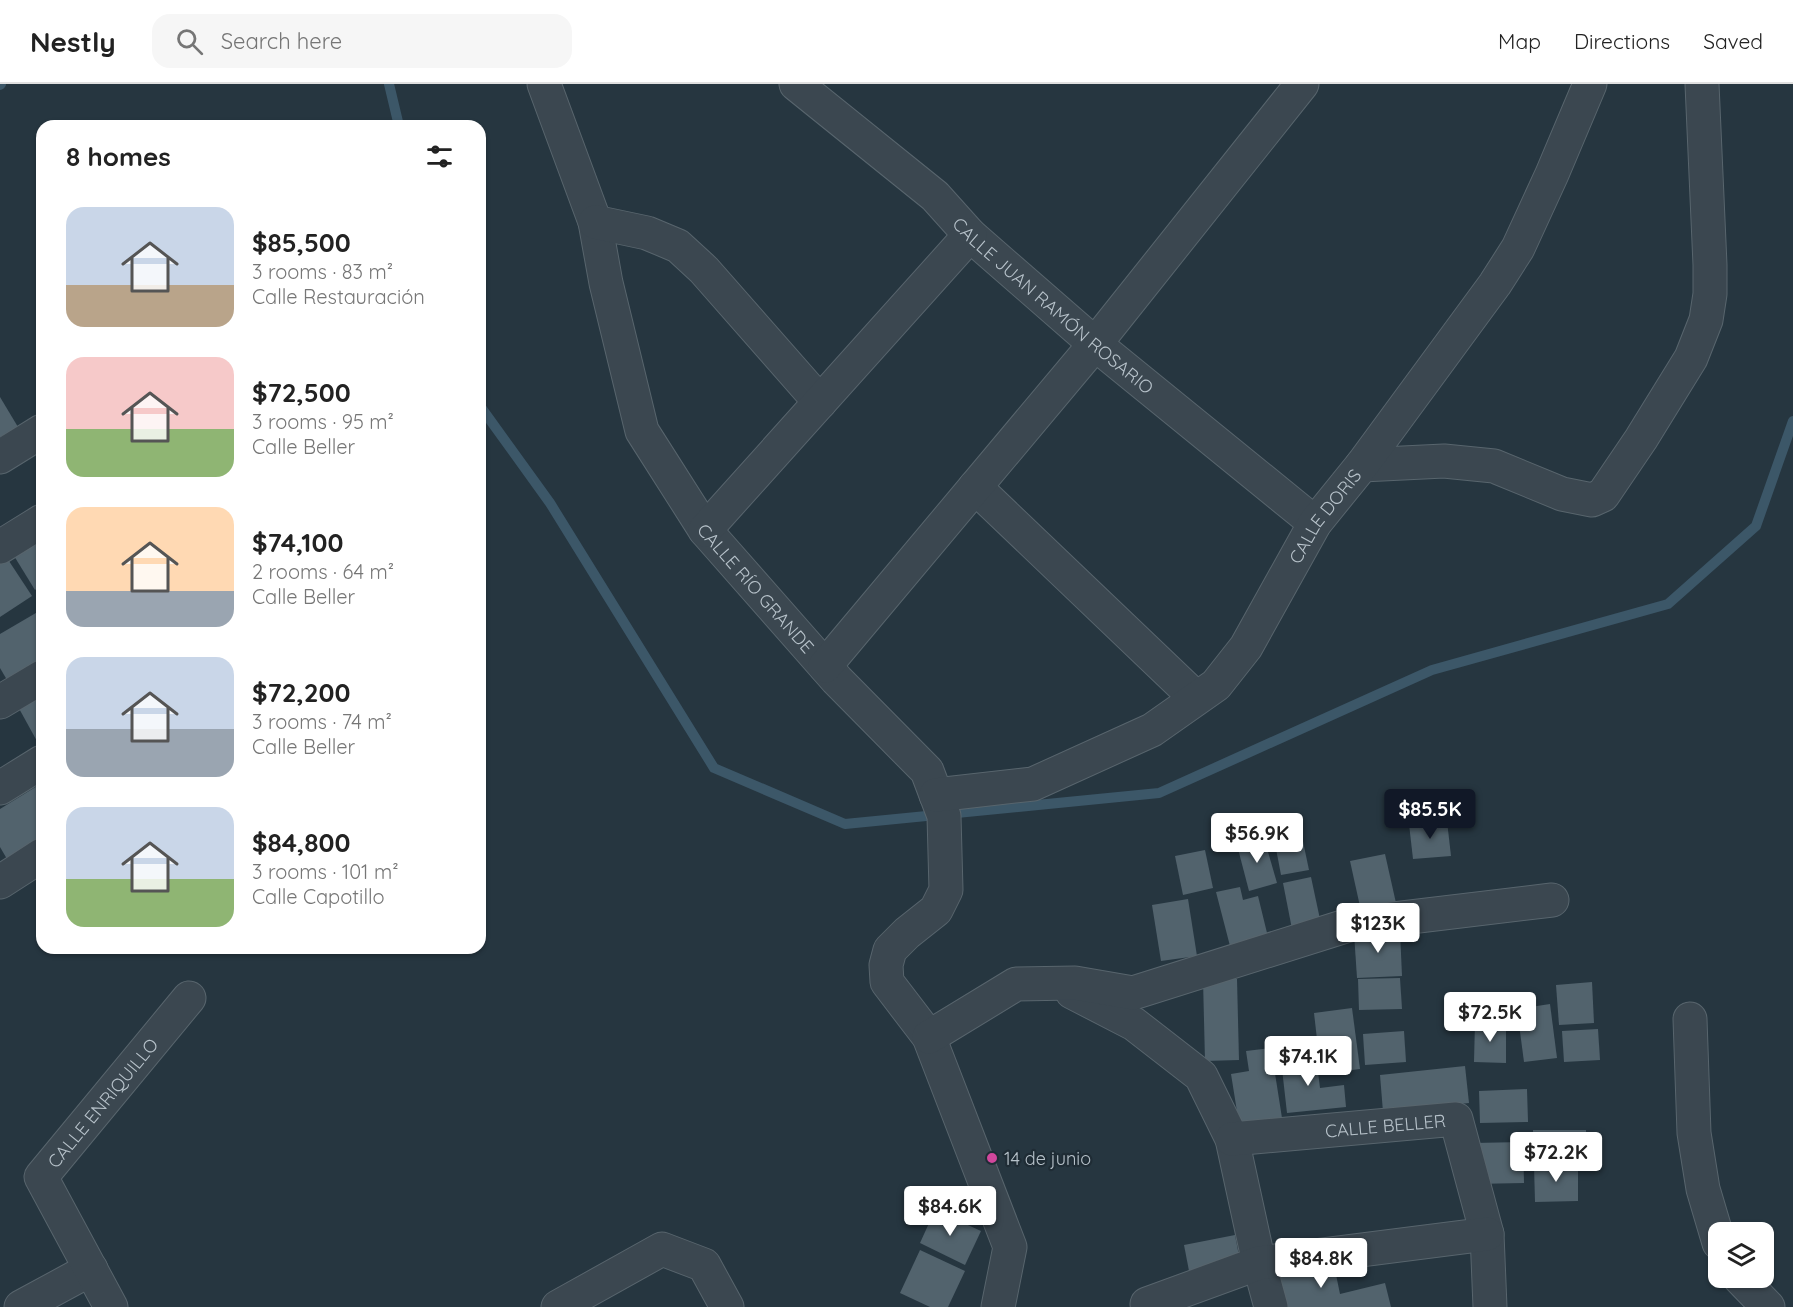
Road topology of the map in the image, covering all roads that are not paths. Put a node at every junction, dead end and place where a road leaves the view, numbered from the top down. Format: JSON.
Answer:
{"nodes":[{"id":1,"x":543,"y":84,"type":"edge"},
{"id":2,"x":796,"y":84,"type":"edge"},
{"id":3,"x":1302,"y":84,"type":"edge"},
{"id":4,"x":1590,"y":84,"type":"edge"},
{"id":5,"x":1702,"y":84,"type":"edge"},
{"id":6,"x":595,"y":222,"type":"junction"},
{"id":7,"x":970,"y":235,"type":"junction"},
{"id":8,"x":1095,"y":344,"type":"junction"},
{"id":9,"x":820,"y":402,"type":"junction"},
{"id":10,"x":36,"y":435,"type":"edge"},
{"id":11,"x":0,"y":457,"type":"edge"},
{"id":12,"x":1362,"y":465,"type":"junction"},
{"id":13,"x":975,"y":487,"type":"junction"},
{"id":14,"x":1314,"y":524,"type":"junction"},
{"id":15,"x":36,"y":525,"type":"edge"},
{"id":16,"x":705,"y":531,"type":"junction"},
{"id":17,"x":0,"y":547,"type":"edge"},
{"id":18,"x":825,"y":666,"type":"junction"},
{"id":19,"x":36,"y":681,"type":"edge"},
{"id":20,"x":1196,"y":698,"type":"junction"},
{"id":21,"x":0,"y":702,"type":"edge"},
{"id":22,"x":36,"y":766,"type":"edge"},
{"id":23,"x":0,"y":788,"type":"edge"},
{"id":24,"x":936,"y":795,"type":"junction"},
{"id":25,"x":36,"y":859,"type":"edge"},
{"id":26,"x":0,"y":882,"type":"edge"},
{"id":27,"x":1552,"y":900,"type":"dead end"},
{"id":28,"x":1054,"y":984,"type":"junction"},
{"id":29,"x":189,"y":998,"type":"dead end"},
{"id":30,"x":1690,"y":1019,"type":"dead end"},
{"id":31,"x":929,"y":1037,"type":"junction"},
{"id":32,"x":1232,"y":1139,"type":"junction"},
{"id":33,"x":1713,"y":1222,"type":"edge"},
{"id":34,"x":1487,"y":1234,"type":"junction"},
{"id":35,"x":1259,"y":1263,"type":"junction"},
{"id":36,"x":91,"y":1269,"type":"junction"},
{"id":37,"x":1750,"y":1288,"type":"edge"},
{"id":38,"x":1147,"y":1304,"type":"dead end"},
{"id":39,"x":21,"y":1307,"type":"edge"},
{"id":40,"x":111,"y":1307,"type":"edge"},
{"id":41,"x":558,"y":1307,"type":"edge"},
{"id":42,"x":727,"y":1307,"type":"edge"},
{"id":43,"x":998,"y":1307,"type":"edge"},
{"id":44,"x":1271,"y":1307,"type":"edge"},
{"id":45,"x":1490,"y":1307,"type":"edge"},
{"id":46,"x":1768,"y":1307,"type":"edge"}],
"edges":[{"from":1,"to":6,"type":"street","name":"CALLE RÍO GRANDE"},
{"from":2,"to":7,"type":"street","name":"CALLE JUAN RAMÓN ROSARIO"},
{"from":3,"to":8,"type":"street"},
{"from":4,"to":12,"type":"street","name":"CALLE DORIS"},
{"from":5,"to":12,"type":"street"},
{"from":6,"to":9,"type":"street"},
{"from":6,"to":16,"type":"street","name":"CALLE RÍO GRANDE"},
{"from":7,"to":8,"type":"street","name":"CALLE JUAN RAMÓN ROSARIO"},
{"from":7,"to":9,"type":"street"},
{"from":8,"to":13,"type":"street"},
{"from":8,"to":14,"type":"street","name":"CALLE JUAN RAMÓN ROSARIO"},
{"from":9,"to":16,"type":"street"},
{"from":10,"to":11,"type":"street"},
{"from":12,"to":14,"type":"street","name":"CALLE DORIS"},
{"from":13,"to":18,"type":"street"},
{"from":13,"to":20,"type":"street"},
{"from":14,"to":20,"type":"street","name":"CALLE DORIS"},
{"from":15,"to":17,"type":"street"},
{"from":16,"to":18,"type":"street","name":"CALLE RÍO GRANDE"},
{"from":18,"to":24,"type":"street","name":"CALLE RÍO GRANDE"},
{"from":19,"to":21,"type":"street"},
{"from":20,"to":24,"type":"street","name":"CALLE DORIS"},
{"from":22,"to":23,"type":"street"},
{"from":24,"to":31,"type":"street","name":"CALLE RÍO GRANDE"},
{"from":25,"to":26,"type":"street"},
{"from":27,"to":28,"type":"street"},
{"from":28,"to":31,"type":"street"},
{"from":28,"to":32,"type":"street"},
{"from":29,"to":36,"type":"street","name":"CALLE ENRIQUILLO"},
{"from":30,"to":33,"type":"street"},
{"from":31,"to":43,"type":"street","name":"CALLE RÍO GRANDE"},
{"from":32,"to":34,"type":"street","name":"CALLE BELLER"},
{"from":32,"to":35,"type":"street"},
{"from":34,"to":35,"type":"street"},
{"from":34,"to":45,"type":"street","name":"CALLE BELLER"},
{"from":35,"to":38,"type":"street"},
{"from":35,"to":44,"type":"street"},
{"from":36,"to":39,"type":"street"},
{"from":36,"to":40,"type":"street","name":"CALLE ENRIQUILLO"},
{"from":37,"to":46,"type":"street"},
{"from":41,"to":42,"type":"street"}]}
